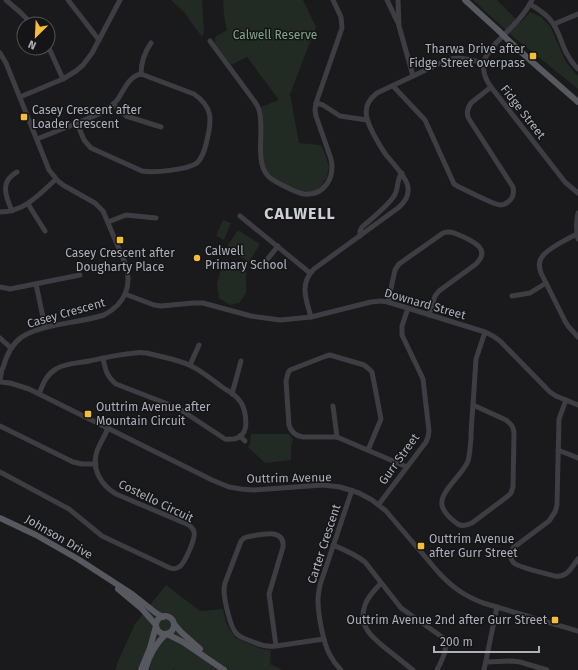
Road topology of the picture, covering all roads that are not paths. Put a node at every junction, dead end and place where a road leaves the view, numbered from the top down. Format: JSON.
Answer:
{"nodes":[{"id":1,"x":6,"y":0,"type":"edge"},
{"id":2,"x":68,"y":0,"type":"edge"},
{"id":3,"x":120,"y":0,"type":"edge"},
{"id":4,"x":334,"y":0,"type":"edge"},
{"id":5,"x":387,"y":0,"type":"edge"},
{"id":6,"x":398,"y":0,"type":"edge"},
{"id":7,"x":465,"y":0,"type":"edge"},
{"id":8,"x":531,"y":2,"type":"edge"},
{"id":9,"x":578,"y":14,"type":"edge"},
{"id":10,"x":24,"y":16,"type":"edge"},
{"id":11,"x":554,"y":24,"type":"junction"},
{"id":12,"x":399,"y":26,"type":"junction"},
{"id":13,"x":99,"y":40,"type":"junction"},
{"id":14,"x":210,"y":41,"type":"dead end"},
{"id":15,"x":151,"y":44,"type":"dead end"},
{"id":16,"x":0,"y":53,"type":"edge"},
{"id":17,"x":53,"y":56,"type":"edge"},
{"id":18,"x":484,"y":63,"type":"junction"},
{"id":19,"x":578,"y":69,"type":"edge"},
{"id":20,"x":141,"y":74,"type":"junction"},
{"id":21,"x":413,"y":76,"type":"junction"},
{"id":22,"x":63,"y":79,"type":"junction"},
{"id":23,"x":392,"y":86,"type":"junction"},
{"id":24,"x":491,"y":87,"type":"junction"},
{"id":25,"x":20,"y":97,"type":"junction"},
{"id":26,"x":578,"y":102,"type":"edge"},
{"id":27,"x":316,"y":103,"type":"junction"},
{"id":28,"x":113,"y":104,"type":"junction"},
{"id":29,"x":367,"y":120,"type":"junction"},
{"id":30,"x":77,"y":123,"type":"junction"},
{"id":31,"x":161,"y":127,"type":"dead end"},
{"id":32,"x":37,"y":139,"type":"junction"},
{"id":33,"x":17,"y":172,"type":"dead end"},
{"id":34,"x":402,"y":173,"type":"junction"},
{"id":35,"x":56,"y":179,"type":"junction"},
{"id":36,"x":578,"y":193,"type":"edge"},
{"id":37,"x":28,"y":204,"type":"junction"},
{"id":38,"x":12,"y":211,"type":"junction"},
{"id":39,"x":0,"y":212,"type":"edge"},
{"id":40,"x":578,"y":214,"type":"edge"},
{"id":41,"x":240,"y":216,"type":"dead end"},
{"id":42,"x":156,"y":218,"type":"dead end"},
{"id":43,"x":108,"y":222,"type":"junction"},
{"id":44,"x":45,"y":231,"type":"dead end"},
{"id":45,"x":360,"y":236,"type":"junction"},
{"id":46,"x":577,"y":236,"type":"edge"},
{"id":47,"x":278,"y":246,"type":"junction"},
{"id":48,"x":262,"y":266,"type":"dead end"},
{"id":49,"x":310,"y":273,"type":"junction"},
{"id":50,"x":80,"y":275,"type":"dead end"},
{"id":51,"x":546,"y":283,"type":"junction"},
{"id":52,"x":36,"y":284,"type":"junction"},
{"id":53,"x":0,"y":287,"type":"edge"},
{"id":54,"x":125,"y":294,"type":"junction"},
{"id":55,"x":512,"y":296,"type":"dead end"},
{"id":56,"x":388,"y":302,"type":"junction"},
{"id":57,"x":408,"y":308,"type":"junction"},
{"id":58,"x":429,"y":315,"type":"junction"},
{"id":59,"x":312,"y":317,"type":"junction"},
{"id":60,"x":45,"y":327,"type":"junction"},
{"id":61,"x":485,"y":332,"type":"junction"},
{"id":62,"x":578,"y":337,"type":"edge"},
{"id":63,"x":0,"y":338,"type":"edge"},
{"id":64,"x":199,"y":345,"type":"dead end"},
{"id":65,"x":11,"y":348,"type":"junction"},
{"id":66,"x":103,"y":358,"type":"junction"},
{"id":67,"x":241,"y":361,"type":"dead end"},
{"id":68,"x":190,"y":365,"type":"junction"},
{"id":69,"x":1,"y":381,"type":"edge"},
{"id":70,"x":38,"y":394,"type":"junction"},
{"id":71,"x":232,"y":394,"type":"junction"},
{"id":72,"x":566,"y":400,"type":"junction"},
{"id":73,"x":473,"y":405,"type":"junction"},
{"id":74,"x":578,"y":405,"type":"edge"},
{"id":75,"x":333,"y":406,"type":"dead end"},
{"id":76,"x":0,"y":426,"type":"edge"},
{"id":77,"x":108,"y":428,"type":"junction"},
{"id":78,"x":240,"y":436,"type":"junction"},
{"id":79,"x":337,"y":437,"type":"junction"},
{"id":80,"x":245,"y":441,"type":"dead end"},
{"id":81,"x":368,"y":450,"type":"junction"},
{"id":82,"x":558,"y":450,"type":"junction"},
{"id":83,"x":578,"y":458,"type":"edge"},
{"id":84,"x":96,"y":464,"type":"junction"},
{"id":85,"x":407,"y":466,"type":"junction"},
{"id":86,"x":0,"y":472,"type":"edge"},
{"id":87,"x":352,"y":490,"type":"junction"},
{"id":88,"x":378,"y":504,"type":"junction"},
{"id":89,"x":0,"y":518,"type":"edge"},
{"id":90,"x":333,"y":545,"type":"junction"},
{"id":91,"x":578,"y":559,"type":"edge"},
{"id":92,"x":105,"y":577,"type":"junction"},
{"id":93,"x":381,"y":583,"type":"junction"},
{"id":94,"x":497,"y":607,"type":"junction"},
{"id":95,"x":163,"y":617,"type":"junction"},
{"id":96,"x":174,"y":624,"type":"junction"},
{"id":97,"x":156,"y":626,"type":"junction"},
{"id":98,"x":578,"y":631,"type":"edge"},
{"id":99,"x":166,"y":634,"type":"junction"},
{"id":100,"x":324,"y":639,"type":"junction"},
{"id":101,"x":276,"y":646,"type":"junction"},
{"id":102,"x":486,"y":662,"type":"junction"},
{"id":103,"x":217,"y":665,"type":"junction"},
{"id":104,"x":529,"y":668,"type":"edge"},
{"id":105,"x":141,"y":670,"type":"edge"},
{"id":106,"x":145,"y":670,"type":"edge"},
{"id":107,"x":224,"y":670,"type":"edge"},
{"id":108,"x":342,"y":670,"type":"edge"},
{"id":109,"x":413,"y":670,"type":"edge"},
{"id":110,"x":437,"y":670,"type":"edge"},
{"id":111,"x":484,"y":670,"type":"edge"},
{"id":112,"x":547,"y":670,"type":"edge"}],
"edges":[{"from":1,"to":10,"type":"street"},
{"from":2,"to":13,"type":"street"},
{"from":3,"to":13,"type":"street"},
{"from":4,"to":27,"type":"street"},
{"from":5,"to":12,"type":"street"},
{"from":6,"to":12,"type":"street"},
{"from":7,"to":26,"type":"main road","bridge":true},
{"from":8,"to":11,"type":"street"},
{"from":8,"to":18,"type":"street"},
{"from":9,"to":11,"type":"street"},
{"from":11,"to":19,"type":"street"},
{"from":12,"to":21,"type":"street"},
{"from":13,"to":22,"type":"street"},
{"from":14,"to":27,"type":"street"},
{"from":15,"to":20,"type":"street"},
{"from":16,"to":25,"type":"street"},
{"from":17,"to":22,"type":"street"},
{"from":18,"to":21,"type":"street"},
{"from":18,"to":24,"type":"street","name":"Fidge Street"},
{"from":20,"to":28,"type":"street"},
{"from":20,"to":30,"type":"street"},
{"from":21,"to":23,"type":"street"},
{"from":22,"to":25,"type":"street"},
{"from":23,"to":24,"type":"street"},
{"from":23,"to":29,"type":"street"},
{"from":24,"to":36,"type":"street","name":"Fidge Street"},
{"from":25,"to":32,"type":"street"},
{"from":27,"to":29,"type":"street"},
{"from":28,"to":30,"type":"street"},
{"from":28,"to":31,"type":"street"},
{"from":29,"to":34,"type":"street"},
{"from":30,"to":32,"type":"street"},
{"from":32,"to":35,"type":"street"},
{"from":33,"to":38,"type":"street"},
{"from":34,"to":45,"type":"street"},
{"from":34,"to":45,"type":"street"},
{"from":35,"to":37,"type":"street"},
{"from":35,"to":43,"type":"street"},
{"from":37,"to":38,"type":"street"},
{"from":37,"to":44,"type":"street"},
{"from":38,"to":39,"type":"street"},
{"from":40,"to":46,"type":"street"},
{"from":41,"to":47,"type":"street"},
{"from":42,"to":43,"type":"street"},
{"from":43,"to":54,"type":"street"},
{"from":45,"to":49,"type":"street"},
{"from":46,"to":51,"type":"street"},
{"from":47,"to":48,"type":"street"},
{"from":47,"to":49,"type":"street"},
{"from":49,"to":59,"type":"street"},
{"from":50,"to":52,"type":"street"},
{"from":51,"to":55,"type":"street"},
{"from":51,"to":62,"type":"street"},
{"from":52,"to":53,"type":"street"},
{"from":52,"to":60,"type":"street"},
{"from":54,"to":59,"type":"street","name":"Downard Street"},
{"from":54,"to":60,"type":"street","name":"Casey Crescent"},
{"from":56,"to":57,"type":"street","name":"Downard Street"},
{"from":56,"to":58,"type":"street"},
{"from":56,"to":59,"type":"street","name":"Downard Street"},
{"from":57,"to":58,"type":"street","name":"Downard Street"},
{"from":57,"to":85,"type":"street","name":"Gurr Street"},
{"from":58,"to":61,"type":"street","name":"Downard Street"},
{"from":60,"to":65,"type":"street","name":"Casey Crescent"},
{"from":61,"to":72,"type":"street","name":"Downard Street"},
{"from":61,"to":73,"type":"street"},
{"from":63,"to":65,"type":"street"},
{"from":64,"to":68,"type":"street"},
{"from":65,"to":69,"type":"street","name":"Casey Crescent"},
{"from":66,"to":68,"type":"street"},
{"from":66,"to":70,"type":"street"},
{"from":66,"to":78,"type":"street"},
{"from":67,"to":71,"type":"street"},
{"from":68,"to":71,"type":"street"},
{"from":69,"to":70,"type":"street","name":"Outtrim Avenue"},
{"from":70,"to":77,"type":"street","name":"Outtrim Avenue"},
{"from":71,"to":78,"type":"street"},
{"from":72,"to":74,"type":"street","name":"Downard Street"},
{"from":72,"to":82,"type":"street"},
{"from":73,"to":73,"type":"street"},
{"from":75,"to":79,"type":"street"},
{"from":76,"to":84,"type":"street"},
{"from":77,"to":84,"type":"street"},
{"from":77,"to":87,"type":"street","name":"Outtrim Avenue"},
{"from":78,"to":80,"type":"street"},
{"from":79,"to":81,"type":"street"},
{"from":79,"to":81,"type":"street"},
{"from":81,"to":85,"type":"street"},
{"from":82,"to":83,"type":"street"},
{"from":82,"to":91,"type":"street"},
{"from":84,"to":86,"type":"street","name":"Costello Circuit"},
{"from":85,"to":88,"type":"street","name":"Gurr Street"},
{"from":87,"to":88,"type":"street","name":"Outtrim Avenue"},
{"from":87,"to":90,"type":"street","name":"Carter Crescent"},
{"from":88,"to":94,"type":"street","name":"Outtrim Avenue"},
{"from":89,"to":92,"type":"main road","name":"Johnson Drive"},
{"from":90,"to":93,"type":"street"},
{"from":90,"to":100,"type":"street","name":"Carter Crescent"},
{"from":92,"to":95,"type":"main road","name":"Johnson Drive"},
{"from":92,"to":97,"type":"main road","name":"Johnson Drive"},
{"from":93,"to":109,"type":"street"},
{"from":93,"to":110,"type":"street"},
{"from":94,"to":98,"type":"street","name":"Outtrim Avenue"},
{"from":94,"to":102,"type":"street"},
{"from":95,"to":96,"type":"main road"},
{"from":95,"to":97,"type":"main road"},
{"from":96,"to":99,"type":"main road"},
{"from":96,"to":103,"type":"main road"},
{"from":97,"to":99,"type":"main road"},
{"from":97,"to":105,"type":"main road"},
{"from":99,"to":103,"type":"main road"},
{"from":99,"to":106,"type":"main road"},
{"from":100,"to":101,"type":"street"},
{"from":100,"to":108,"type":"street","name":"Carter Crescent"},
{"from":101,"to":101,"type":"street"},
{"from":102,"to":104,"type":"street"},
{"from":102,"to":111,"type":"street"},
{"from":103,"to":107,"type":"main road"},
{"from":104,"to":112,"type":"street"}]}
